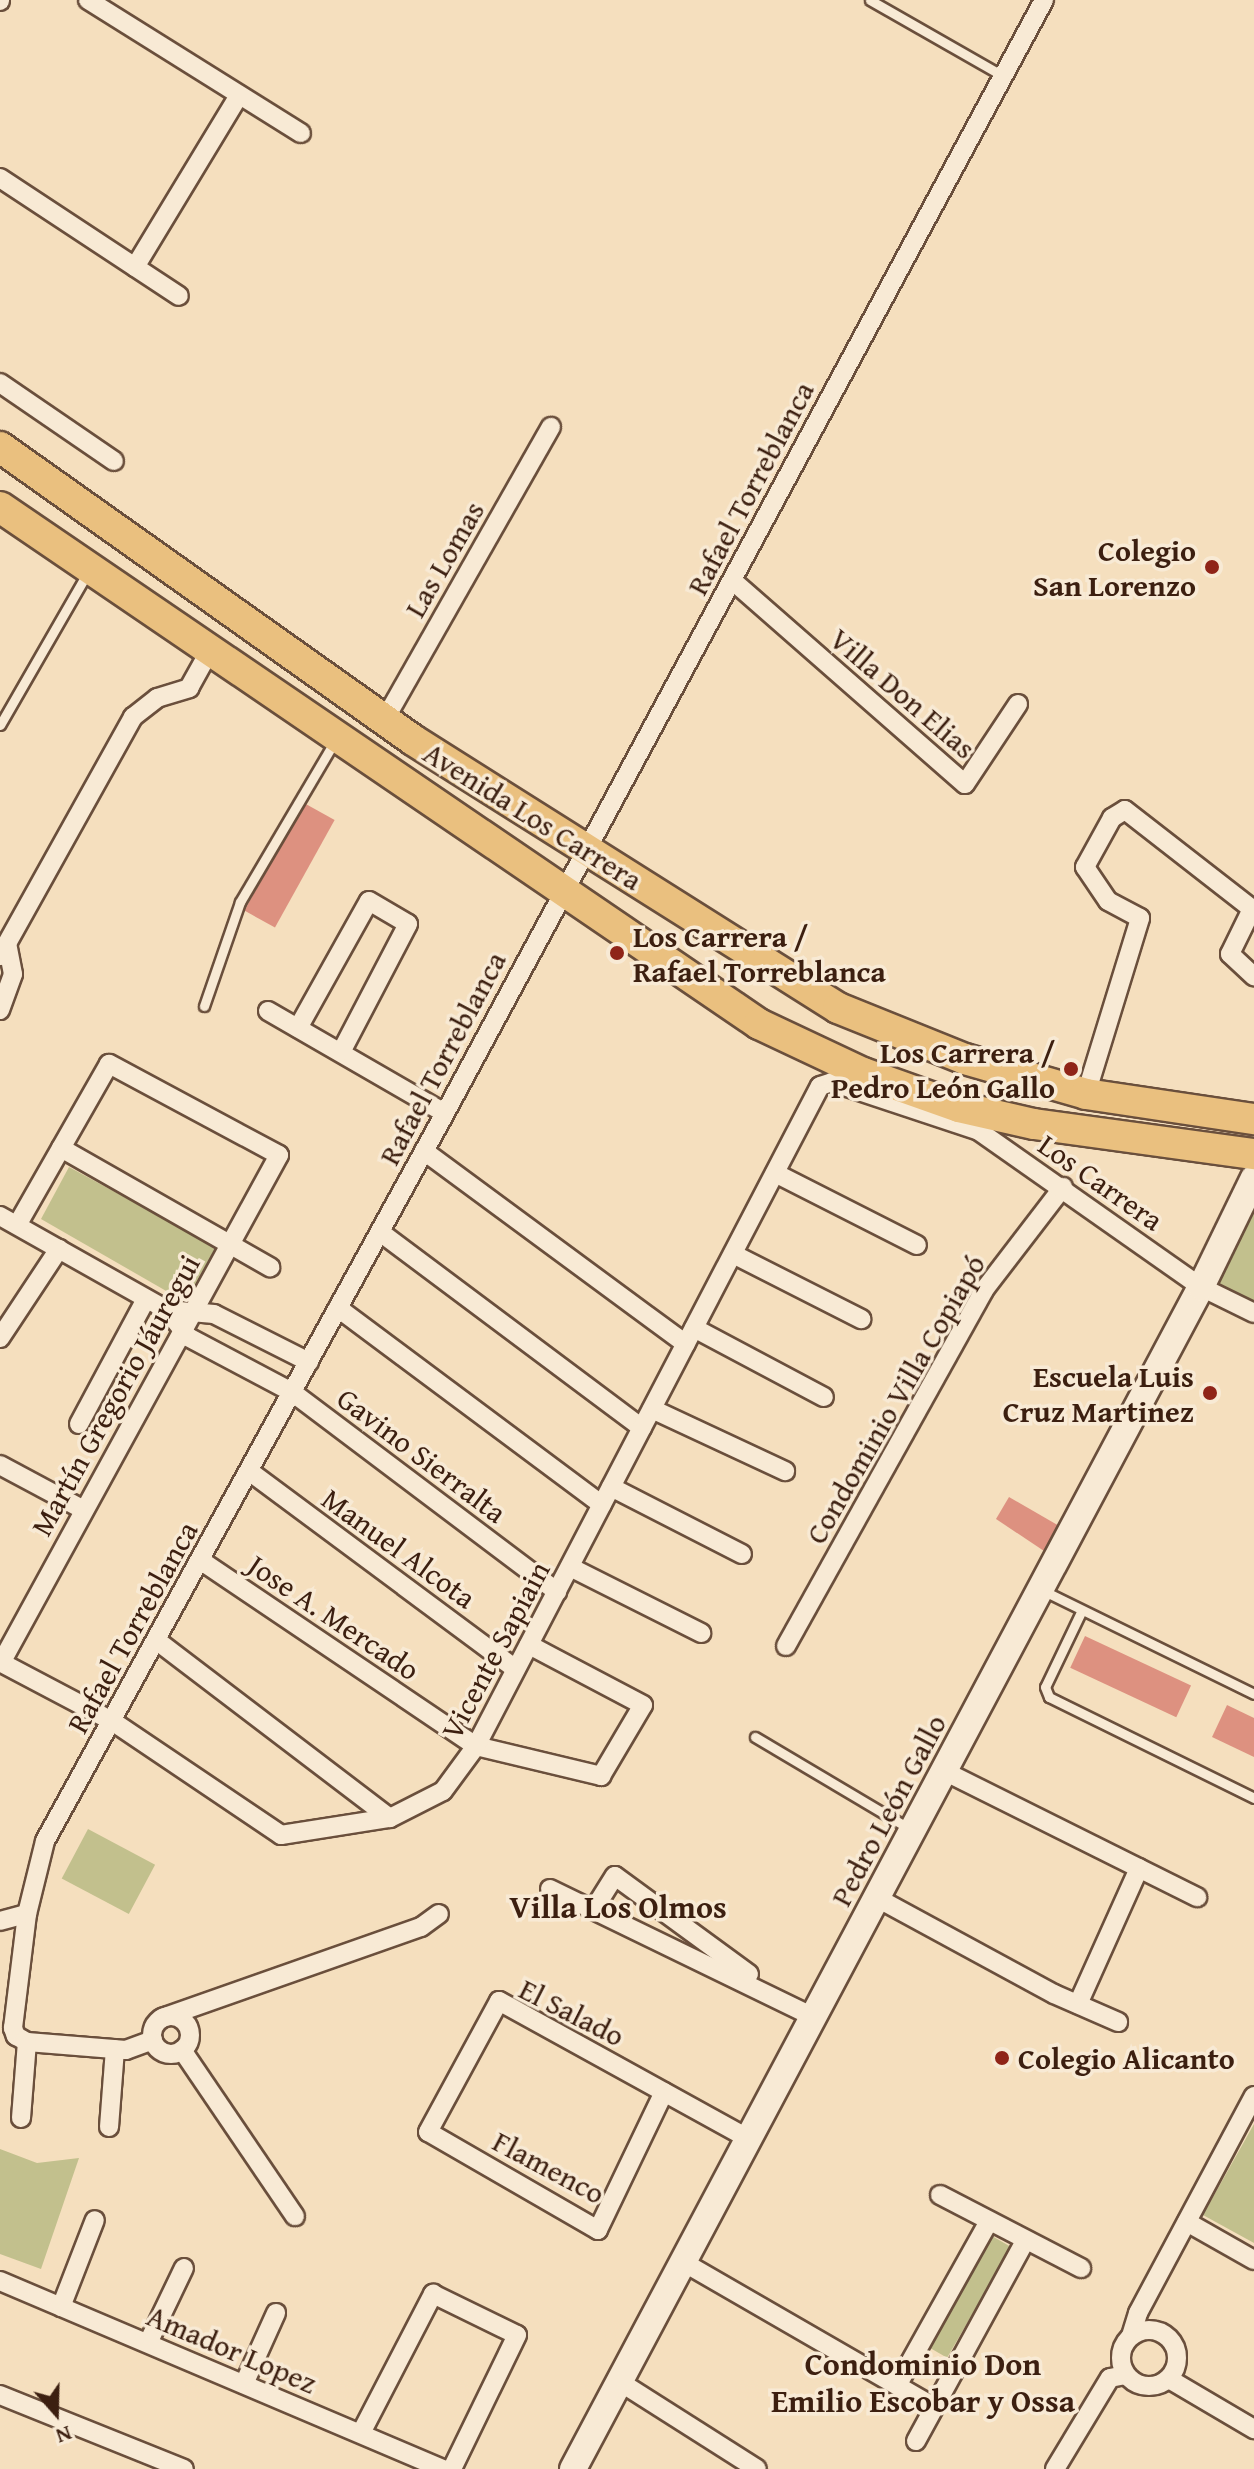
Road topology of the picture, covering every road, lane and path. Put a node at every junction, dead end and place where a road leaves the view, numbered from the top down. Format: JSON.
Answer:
{"nodes":[{"id":1,"x":88,"y":0,"type":"edge"},
{"id":2,"x":870,"y":0,"type":"edge"},
{"id":3,"x":1044,"y":0,"type":"edge"},
{"id":4,"x":1003,"y":76,"type":"junction"},
{"id":5,"x":239,"y":95,"type":"junction"},
{"id":6,"x":301,"y":133,"type":"dead end"},
{"id":7,"x":0,"y":178,"type":"edge"},
{"id":8,"x":135,"y":267,"type":"junction"},
{"id":9,"x":179,"y":296,"type":"dead end"},
{"id":10,"x":0,"y":383,"type":"edge"},
{"id":11,"x":551,"y":427,"type":"dead end"},
{"id":12,"x":0,"y":447,"type":"edge"},
{"id":13,"x":114,"y":461,"type":"dead end"},
{"id":14,"x":0,"y":507,"type":"edge"},
{"id":15,"x":90,"y":569,"type":"junction"},
{"id":16,"x":733,"y":581,"type":"junction"},
{"id":17,"x":209,"y":652,"type":"junction"},
{"id":18,"x":1018,"y":704,"type":"dead end"},
{"id":19,"x":385,"y":719,"type":"junction"},
{"id":20,"x":0,"y":725,"type":"edge"},
{"id":21,"x":336,"y":738,"type":"junction"},
{"id":22,"x":585,"y":850,"type":"junction"},
{"id":23,"x":563,"y":889,"type":"junction"},
{"id":24,"x":4,"y":950,"type":"edge"},
{"id":25,"x":1254,"y":976,"type":"edge"},
{"id":26,"x":204,"y":1006,"type":"dead end"},
{"id":27,"x":0,"y":1010,"type":"edge"},
{"id":28,"x":268,"y":1011,"type":"dead end"},
{"id":29,"x":298,"y":1028,"type":"junction"},
{"id":30,"x":341,"y":1052,"type":"junction"},
{"id":31,"x":820,"y":1086,"type":"joint"},
{"id":32,"x":1086,"y":1094,"type":"junction"},
{"id":33,"x":445,"y":1113,"type":"junction"},
{"id":34,"x":1254,"y":1119,"type":"edge"},
{"id":35,"x":61,"y":1148,"type":"junction"},
{"id":36,"x":424,"y":1151,"type":"junction"},
{"id":37,"x":1254,"y":1154,"type":"edge"},
{"id":38,"x":775,"y":1173,"type":"junction"},
{"id":39,"x":1254,"y":1178,"type":"edge"},
{"id":40,"x":1063,"y":1187,"type":"junction"},
{"id":41,"x":0,"y":1216,"type":"edge"},
{"id":42,"x":17,"y":1225,"type":"junction"},
{"id":43,"x":380,"y":1232,"type":"junction"},
{"id":44,"x":230,"y":1243,"type":"junction"},
{"id":45,"x":917,"y":1245,"type":"dead end"},
{"id":46,"x":59,"y":1249,"type":"junction"},
{"id":47,"x":733,"y":1254,"type":"junction"},
{"id":48,"x":270,"y":1267,"type":"dead end"},
{"id":49,"x":1201,"y":1287,"type":"junction"},
{"id":50,"x":146,"y":1299,"type":"junction"},
{"id":51,"x":338,"y":1308,"type":"junction"},
{"id":52,"x":1254,"y":1313,"type":"edge"},
{"id":53,"x":861,"y":1319,"type":"dead end"},
{"id":54,"x":187,"y":1321,"type":"junction"},
{"id":55,"x":690,"y":1336,"type":"junction"},
{"id":56,"x":0,"y":1338,"type":"edge"},
{"id":57,"x":309,"y":1362,"type":"junction"},
{"id":58,"x":292,"y":1392,"type":"junction"},
{"id":59,"x":824,"y":1397,"type":"dead end"},
{"id":60,"x":652,"y":1409,"type":"junction"},
{"id":61,"x":79,"y":1424,"type":"dead end"},
{"id":62,"x":642,"y":1428,"type":"junction"},
{"id":63,"x":0,"y":1465,"type":"edge"},
{"id":64,"x":249,"y":1471,"type":"junction"},
{"id":65,"x":785,"y":1471,"type":"dead end"},
{"id":66,"x":611,"y":1487,"type":"junction"},
{"id":67,"x":602,"y":1505,"type":"junction"},
{"id":68,"x":84,"y":1510,"type":"junction"},
{"id":69,"x":742,"y":1554,"type":"dead end"},
{"id":70,"x":200,"y":1560,"type":"junction"},
{"id":71,"x":570,"y":1567,"type":"junction"},
{"id":72,"x":1041,"y":1590,"type":"junction"},
{"id":73,"x":557,"y":1592,"type":"junction"},
{"id":74,"x":1081,"y":1612,"type":"junction"},
{"id":75,"x":701,"y":1633,"type":"dead end"},
{"id":76,"x":156,"y":1640,"type":"junction"},
{"id":77,"x":529,"y":1645,"type":"junction"},
{"id":78,"x":786,"y":1646,"type":"dead end"},
{"id":79,"x":0,"y":1663,"type":"edge"},
{"id":80,"x":516,"y":1669,"type":"junction"},
{"id":81,"x":1254,"y":1694,"type":"edge"},
{"id":82,"x":112,"y":1721,"type":"junction"},
{"id":83,"x":755,"y":1737,"type":"dead end"},
{"id":84,"x":476,"y":1746,"type":"junction"},
{"id":85,"x":944,"y":1771,"type":"junction"},
{"id":86,"x":1254,"y":1798,"type":"edge"},
{"id":87,"x":390,"y":1818,"type":"junction"},
{"id":88,"x":913,"y":1830,"type":"junction"},
{"id":89,"x":1139,"y":1868,"type":"junction"},
{"id":90,"x":550,"y":1889,"type":"dead end"},
{"id":91,"x":1197,"y":1897,"type":"dead end"},
{"id":92,"x":877,"y":1898,"type":"junction"},
{"id":93,"x":594,"y":1909,"type":"junction"},
{"id":94,"x":27,"y":1914,"type":"junction"},
{"id":95,"x":439,"y":1914,"type":"dead end"},
{"id":96,"x":0,"y":1921,"type":"edge"},
{"id":97,"x":787,"y":2002,"type":"junction"},
{"id":98,"x":1078,"y":2004,"type":"junction"},
{"id":99,"x":814,"y":2017,"type":"junction"},
{"id":100,"x":162,"y":2018,"type":"junction"},
{"id":101,"x":1118,"y":2022,"type":"dead end"},
{"id":102,"x":153,"y":2040,"type":"junction"},
{"id":103,"x":27,"y":2042,"type":"junction"},
{"id":104,"x":115,"y":2049,"type":"junction"},
{"id":105,"x":182,"y":2050,"type":"junction"},
{"id":106,"x":664,"y":2092,"type":"junction"},
{"id":107,"x":1252,"y":2103,"type":"edge"},
{"id":108,"x":21,"y":2118,"type":"dead end"},
{"id":109,"x":109,"y":2127,"type":"dead end"},
{"id":110,"x":428,"y":2132,"type":"joint"},
{"id":111,"x":749,"y":2139,"type":"junction"},
{"id":112,"x":940,"y":2195,"type":"dead end"},
{"id":113,"x":295,"y":2216,"type":"dead end"},
{"id":114,"x":95,"y":2220,"type":"dead end"},
{"id":115,"x":1187,"y":2222,"type":"junction"},
{"id":116,"x":988,"y":2223,"type":"junction"},
{"id":117,"x":1025,"y":2241,"type":"junction"},
{"id":118,"x":1254,"y":2260,"type":"edge"},
{"id":119,"x":683,"y":2262,"type":"junction"},
{"id":120,"x":184,"y":2268,"type":"dead end"},
{"id":121,"x":1081,"y":2268,"type":"dead end"},
{"id":122,"x":0,"y":2281,"type":"edge"},
{"id":123,"x":61,"y":2307,"type":"junction"},
{"id":124,"x":276,"y":2313,"type":"dead end"},
{"id":125,"x":1131,"y":2336,"type":"junction"},
{"id":126,"x":148,"y":2343,"type":"junction"},
{"id":127,"x":935,"y":2362,"type":"junction"},
{"id":128,"x":1126,"y":2375,"type":"junction"},
{"id":129,"x":1169,"y":2379,"type":"junction"},
{"id":130,"x":620,"y":2382,"type":"junction"},
{"id":131,"x":244,"y":2384,"type":"junction"},
{"id":132,"x":898,"y":2384,"type":"junction"},
{"id":133,"x":0,"y":2395,"type":"edge"},
{"id":134,"x":932,"y":2406,"type":"junction"},
{"id":135,"x":1254,"y":2429,"type":"edge"},
{"id":136,"x":361,"y":2433,"type":"junction"},
{"id":137,"x":916,"y":2441,"type":"dead end"},
{"id":138,"x":1061,"y":2467,"type":"edge"},
{"id":139,"x":184,"y":2469,"type":"edge"},
{"id":140,"x":443,"y":2469,"type":"edge"},
{"id":141,"x":452,"y":2469,"type":"edge"},
{"id":142,"x":573,"y":2469,"type":"edge"},
{"id":143,"x":757,"y":2469,"type":"edge"}],
"edges":[{"from":1,"to":5,"type":"street"},
{"from":2,"to":4,"type":"lane"},
{"from":3,"to":4,"type":"street","name":"Rafael Torreblanca"},
{"from":4,"to":16,"type":"street","name":"Rafael Torreblanca"},
{"from":5,"to":6,"type":"street"},
{"from":5,"to":8,"type":"street"},
{"from":7,"to":8,"type":"street"},
{"from":8,"to":9,"type":"street"},
{"from":10,"to":13,"type":"street"},
{"from":11,"to":19,"type":"street","name":"Las Lomas"},
{"from":12,"to":19,"type":"main road","name":"Avenida Los Carrera"},
{"from":14,"to":15,"type":"main road","name":"Avenida Los Carrera"},
{"from":15,"to":17,"type":"main road","name":"Avenida Los Carrera"},
{"from":15,"to":20,"type":"lane"},
{"from":16,"to":18,"type":"street","name":"Villa Don Elias"},
{"from":16,"to":22,"type":"street","name":"Rafael Torreblanca"},
{"from":17,"to":21,"type":"main road","name":"Avenida Los Carrera"},
{"from":17,"to":24,"type":"street"},
{"from":19,"to":22,"type":"main road","name":"Avenida Los Carrera"},
{"from":21,"to":23,"type":"main road","name":"Avenida Los Carrera"},
{"from":21,"to":26,"type":"lane"},
{"from":22,"to":23,"type":"street","name":"Rafael Torreblanca"},
{"from":22,"to":32,"type":"main road","name":"Avenida Los Carrera"},
{"from":23,"to":33,"type":"street","name":"Rafael Torreblanca"},
{"from":23,"to":37,"type":"main road","name":"Avenida Los Carrera"},
{"from":24,"to":27,"type":"street"},
{"from":25,"to":32,"type":"street"},
{"from":28,"to":29,"type":"street"},
{"from":29,"to":30,"type":"street"},
{"from":29,"to":30,"type":"street"},
{"from":30,"to":33,"type":"street"},
{"from":31,"to":38,"type":"street","name":"Vicente Sapiain"},
{"from":31,"to":40,"type":"street","name":"Los Carrera"},
{"from":32,"to":34,"type":"main road","name":"Avenida Los Carrera"},
{"from":33,"to":36,"type":"street","name":"Rafael Torreblanca"},
{"from":35,"to":42,"type":"street"},
{"from":35,"to":44,"type":"street"},
{"from":35,"to":44,"type":"street","name":"Martín Gregorio Jáuregui"},
{"from":36,"to":43,"type":"street","name":"Rafael Torreblanca"},
{"from":36,"to":55,"type":"street"},
{"from":38,"to":45,"type":"street"},
{"from":38,"to":47,"type":"street","name":"Vicente Sapiain"},
{"from":39,"to":49,"type":"street","name":"Pedro León Gallo"},
{"from":40,"to":49,"type":"street","name":"Los Carrera"},
{"from":40,"to":78,"type":"street","name":"Condominio Villa Copiapó"},
{"from":41,"to":42,"type":"street"},
{"from":42,"to":46,"type":"street"},
{"from":43,"to":51,"type":"street","name":"Rafael Torreblanca"},
{"from":43,"to":62,"type":"street"},
{"from":44,"to":48,"type":"street"},
{"from":44,"to":54,"type":"street","name":"Martín Gregorio Jáuregui"},
{"from":46,"to":50,"type":"street"},
{"from":46,"to":56,"type":"street"},
{"from":47,"to":53,"type":"street"},
{"from":47,"to":55,"type":"street","name":"Vicente Sapiain"},
{"from":49,"to":52,"type":"street","name":"Los Carrera"},
{"from":49,"to":72,"type":"street","name":"Pedro León Gallo"},
{"from":50,"to":54,"type":"street"},
{"from":50,"to":61,"type":"street"},
{"from":51,"to":57,"type":"street","name":"Rafael Torreblanca"},
{"from":51,"to":67,"type":"street"},
{"from":54,"to":57,"type":"street"},
{"from":54,"to":58,"type":"street","name":"Gavino Sierralta"},
{"from":54,"to":68,"type":"street","name":"Martín Gregorio Jáuregui"},
{"from":55,"to":59,"type":"street"},
{"from":55,"to":60,"type":"street","name":"Vicente Sapiain"},
{"from":57,"to":58,"type":"street","name":"Rafael Torreblanca"},
{"from":58,"to":64,"type":"street","name":"Rafael Torreblanca"},
{"from":58,"to":73,"type":"street","name":"Gavino Sierralta"},
{"from":60,"to":62,"type":"street","name":"Vicente Sapiain"},
{"from":60,"to":65,"type":"street"},
{"from":62,"to":66,"type":"street","name":"Vicente Sapiain"},
{"from":63,"to":68,"type":"street"},
{"from":64,"to":70,"type":"street","name":"Rafael Torreblanca"},
{"from":64,"to":80,"type":"street","name":"Manuel Alcota"},
{"from":66,"to":67,"type":"street","name":"Vicente Sapiain"},
{"from":66,"to":69,"type":"street"},
{"from":67,"to":71,"type":"street","name":"Vicente Sapiain"},
{"from":68,"to":79,"type":"street","name":"Martín Gregorio Jáuregui"},
{"from":70,"to":76,"type":"street","name":"Rafael Torreblanca"},
{"from":70,"to":84,"type":"street","name":"Jose A. Mercado"},
{"from":71,"to":73,"type":"street","name":"Vicente Sapiain"},
{"from":71,"to":75,"type":"street"},
{"from":72,"to":74,"type":"lane"},
{"from":72,"to":85,"type":"street","name":"Pedro León Gallo"},
{"from":73,"to":77,"type":"street","name":"Vicente Sapiain"},
{"from":74,"to":81,"type":"lane"},
{"from":74,"to":86,"type":"lane"},
{"from":76,"to":82,"type":"street","name":"Rafael Torreblanca"},
{"from":76,"to":87,"type":"street"},
{"from":77,"to":80,"type":"street","name":"Vicente Sapiain"},
{"from":77,"to":84,"type":"street"},
{"from":79,"to":82,"type":"street","name":"Vicente Sapiain"},
{"from":80,"to":84,"type":"street","name":"Vicente Sapiain"},
{"from":82,"to":87,"type":"street","name":"Vicente Sapiain"},
{"from":82,"to":94,"type":"street","name":"Rafael Torreblanca"},
{"from":83,"to":88,"type":"lane"},
{"from":84,"to":87,"type":"street","name":"Vicente Sapiain"},
{"from":85,"to":88,"type":"street","name":"Pedro León Gallo"},
{"from":85,"to":89,"type":"street"},
{"from":88,"to":92,"type":"street","name":"Pedro León Gallo"},
{"from":89,"to":91,"type":"street"},
{"from":89,"to":98,"type":"street"},
{"from":90,"to":93,"type":"street"},
{"from":92,"to":98,"type":"street"},
{"from":92,"to":99,"type":"street","name":"Pedro León Gallo"},
{"from":93,"to":97,"type":"street"},
{"from":93,"to":97,"type":"street"},
{"from":94,"to":96,"type":"street"},
{"from":94,"to":103,"type":"street","name":"Rafael Torreblanca"},
{"from":95,"to":100,"type":"street"},
{"from":97,"to":99,"type":"street"},
{"from":98,"to":101,"type":"street"},
{"from":99,"to":111,"type":"street","name":"Pedro León Gallo"},
{"from":100,"to":102,"type":"street"},
{"from":100,"to":105,"type":"street"},
{"from":102,"to":104,"type":"street"},
{"from":102,"to":105,"type":"street"},
{"from":103,"to":104,"type":"street"},
{"from":103,"to":108,"type":"street"},
{"from":104,"to":109,"type":"street"},
{"from":105,"to":113,"type":"street"},
{"from":106,"to":110,"type":"street","name":"El Salado"},
{"from":106,"to":110,"type":"street","name":"Flamenco"},
{"from":106,"to":111,"type":"street","name":"El Salado"},
{"from":107,"to":115,"type":"street"},
{"from":111,"to":119,"type":"street","name":"Pedro León Gallo"},
{"from":112,"to":116,"type":"street"},
{"from":114,"to":123,"type":"street"},
{"from":115,"to":118,"type":"street"},
{"from":115,"to":125,"type":"street"},
{"from":116,"to":117,"type":"street"},
{"from":116,"to":127,"type":"street"},
{"from":117,"to":121,"type":"street"},
{"from":117,"to":127,"type":"street"},
{"from":119,"to":130,"type":"street","name":"Pedro León Gallo"},
{"from":119,"to":132,"type":"street"},
{"from":120,"to":126,"type":"street"},
{"from":122,"to":123,"type":"street","name":"Amador Lopez"},
{"from":123,"to":126,"type":"street","name":"Amador Lopez"},
{"from":124,"to":131,"type":"street"},
{"from":125,"to":128,"type":"street"},
{"from":125,"to":129,"type":"street"},
{"from":126,"to":131,"type":"street","name":"Amador Lopez"},
{"from":127,"to":132,"type":"street"},
{"from":127,"to":134,"type":"street"},
{"from":128,"to":129,"type":"street"},
{"from":128,"to":138,"type":"street"},
{"from":129,"to":135,"type":"street"},
{"from":130,"to":142,"type":"street","name":"Pedro León Gallo"},
{"from":130,"to":143,"type":"street"},
{"from":131,"to":136,"type":"street","name":"Amador Lopez"},
{"from":132,"to":134,"type":"street"},
{"from":133,"to":139,"type":"street"},
{"from":134,"to":137,"type":"street"},
{"from":136,"to":140,"type":"street","name":"Amador Lopez"},
{"from":136,"to":141,"type":"street"}]}
